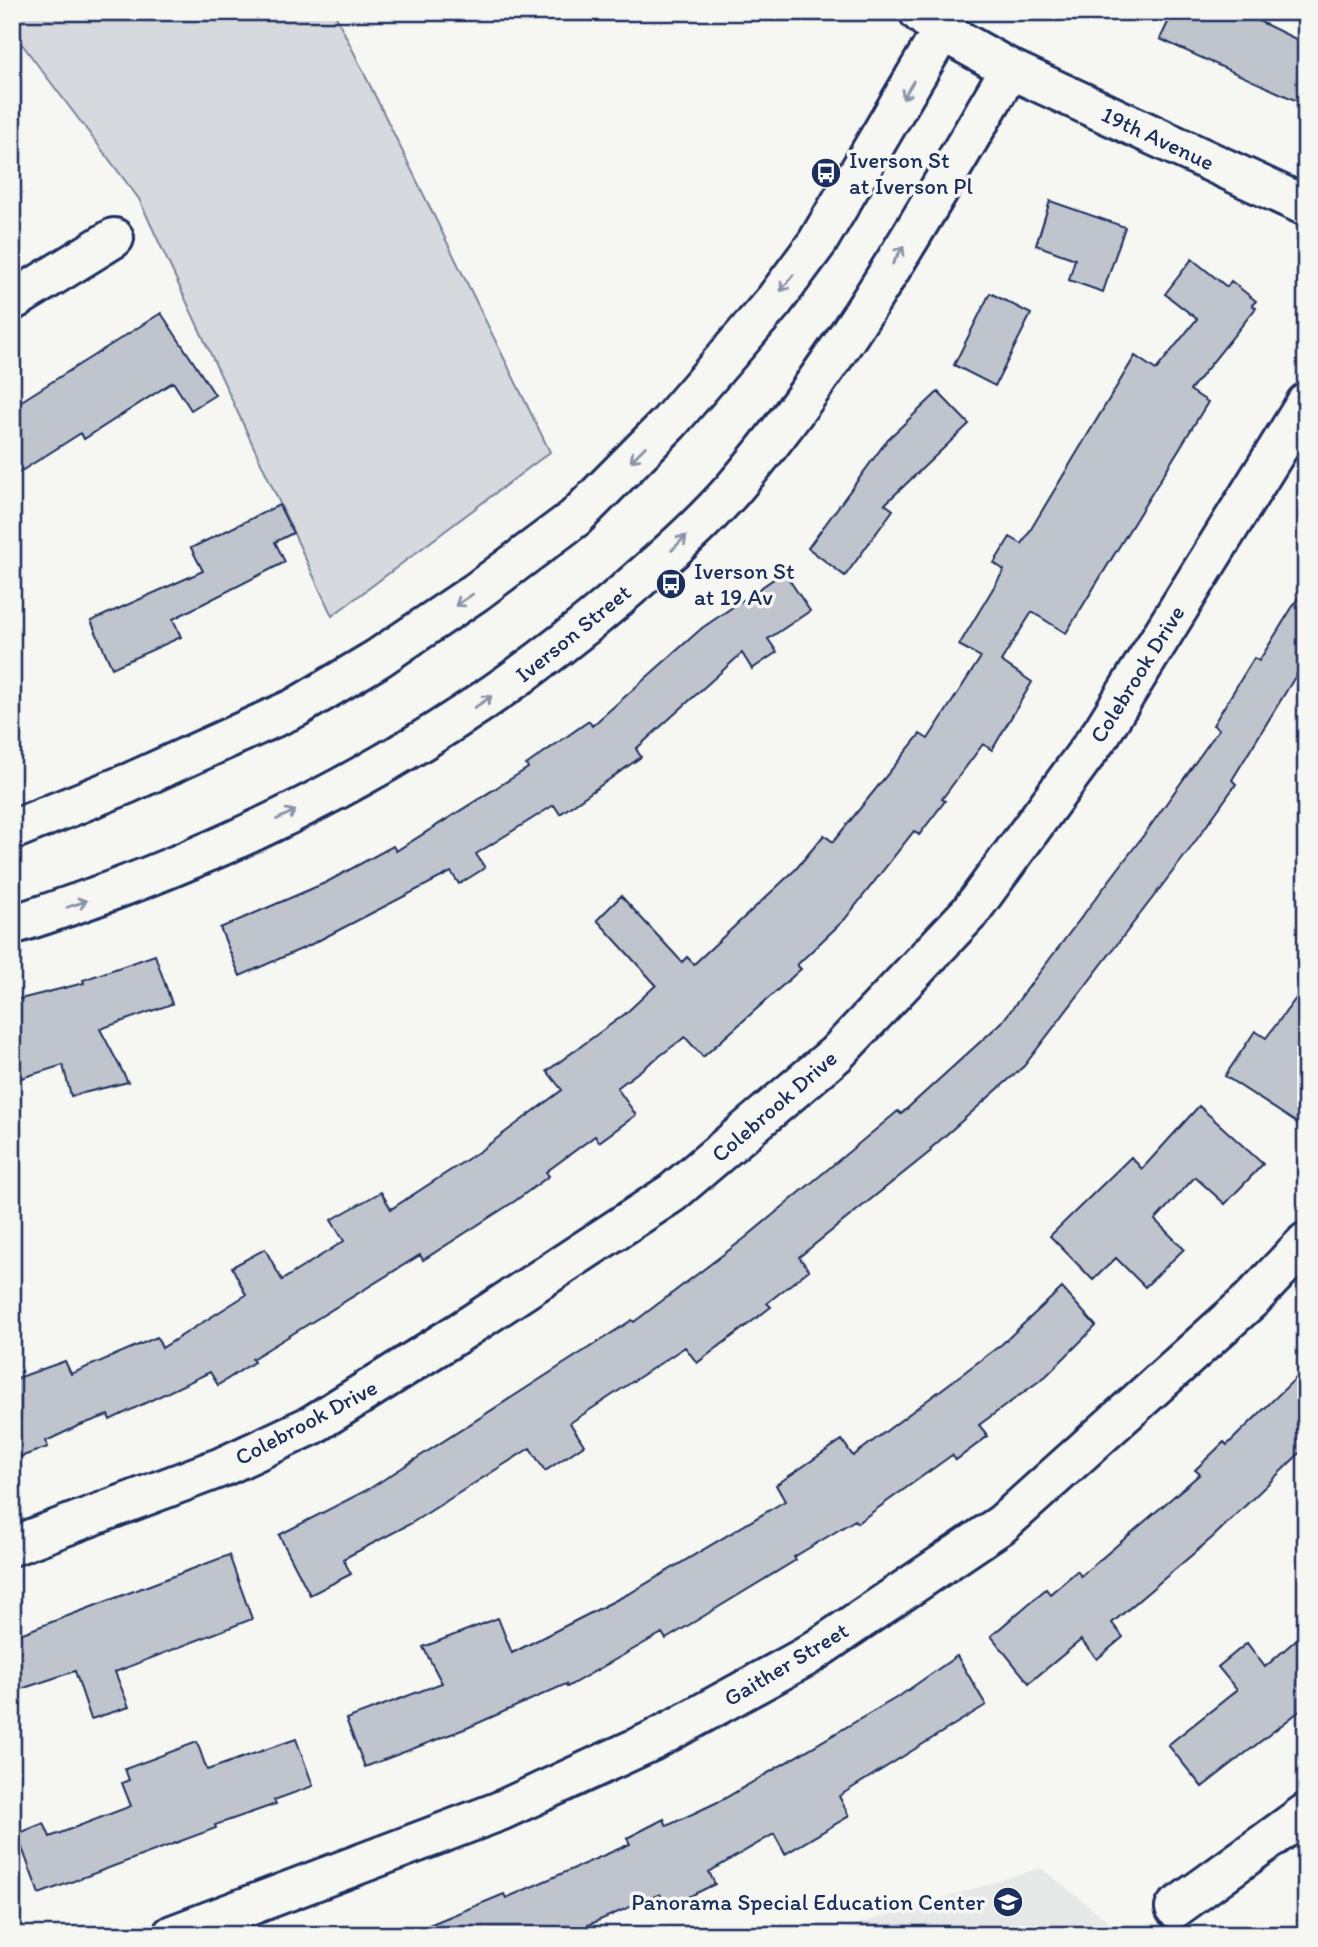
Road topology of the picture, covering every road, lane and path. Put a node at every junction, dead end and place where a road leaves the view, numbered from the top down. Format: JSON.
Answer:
{"nodes":[{"id":1,"x":931,"y":22,"type":"edge"},
{"id":2,"x":1010,"y":69,"type":"junction"},
{"id":3,"x":1306,"y":206,"type":"edge"},
{"id":4,"x":114,"y":238,"type":"dead end"},
{"id":5,"x":12,"y":301,"type":"edge"},
{"id":6,"x":1306,"y":403,"type":"edge"},
{"id":7,"x":12,"y":831,"type":"edge"},
{"id":8,"x":12,"y":925,"type":"edge"},
{"id":9,"x":1306,"y":1242,"type":"edge"},
{"id":10,"x":12,"y":1546,"type":"edge"},
{"id":11,"x":1306,"y":1813,"type":"edge"},
{"id":12,"x":1175,"y":1908,"type":"dead end"},
{"id":13,"x":172,"y":1935,"type":"edge"}],
"edges":[{"from":1,"to":2,"type":"street","name":"19th Avenue"},
{"from":1,"to":7,"type":"street","one_way":true},
{"from":2,"to":3,"type":"street","name":"19th Avenue"},
{"from":8,"to":2,"type":"street","name":"Iverson Street","one_way":true},
{"from":4,"to":5,"type":"street"},
{"from":6,"to":10,"type":"street","name":"Colebrook Drive"},
{"from":9,"to":13,"type":"street","name":"Gaither Street"},
{"from":11,"to":12,"type":"street"}]}
